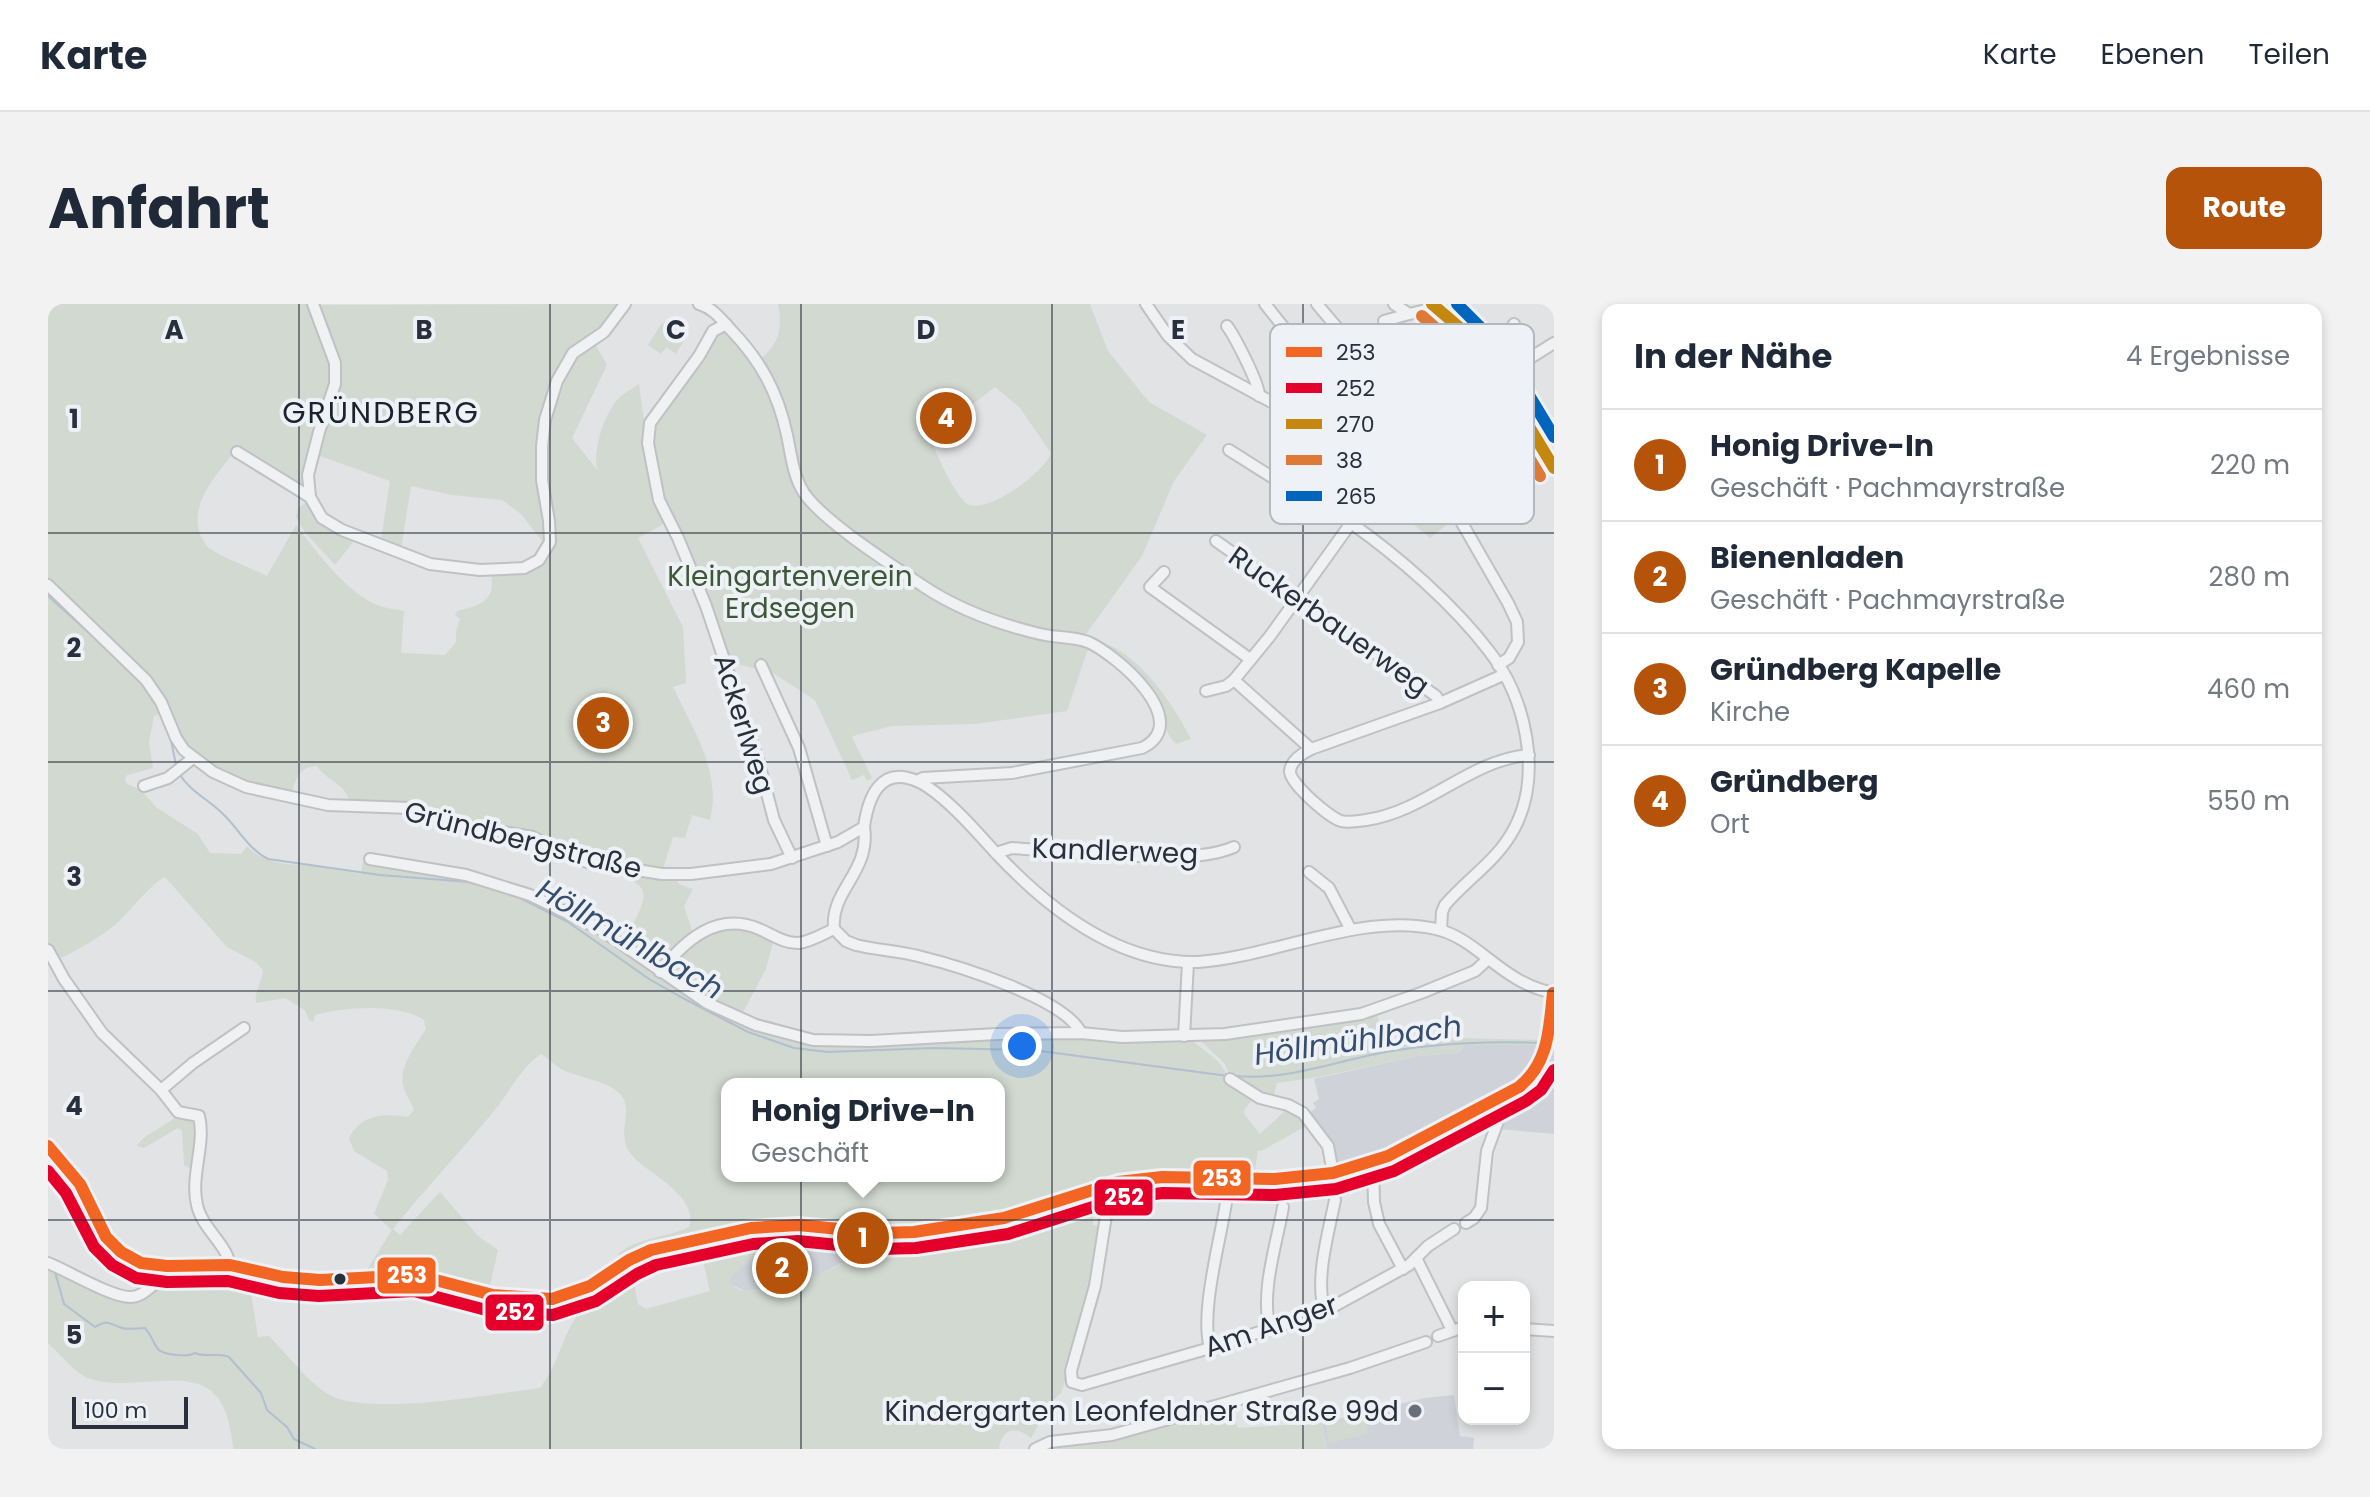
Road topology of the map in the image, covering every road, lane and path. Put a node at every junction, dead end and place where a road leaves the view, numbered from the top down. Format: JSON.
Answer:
{"nodes":[{"id":1,"x":313,"y":304,"type":"edge"},
{"id":2,"x":625,"y":304,"type":"edge"},
{"id":3,"x":699,"y":304,"type":"edge"},
{"id":4,"x":1146,"y":304,"type":"edge"},
{"id":5,"x":1265,"y":304,"type":"edge"},
{"id":6,"x":1317,"y":304,"type":"edge"},
{"id":7,"x":1394,"y":304,"type":"edge"},
{"id":8,"x":1432,"y":304,"type":"edge"},
{"id":9,"x":710,"y":306,"type":"edge"},
{"id":10,"x":1409,"y":314,"type":"junction"},
{"id":11,"x":1384,"y":321,"type":"dead end"},
{"id":12,"x":726,"y":324,"type":"junction"},
{"id":13,"x":1281,"y":324,"type":"edge"},
{"id":14,"x":1334,"y":324,"type":"edge"},
{"id":15,"x":1455,"y":324,"type":"edge"},
{"id":16,"x":1227,"y":326,"type":"dead end"},
{"id":17,"x":713,"y":331,"type":"junction"},
{"id":18,"x":1554,"y":343,"type":"edge"},
{"id":19,"x":1534,"y":356,"type":"edge"},
{"id":20,"x":1259,"y":396,"type":"junction"},
{"id":21,"x":1270,"y":402,"type":"edge"},
{"id":22,"x":1534,"y":434,"type":"edge"},
{"id":23,"x":1229,"y":450,"type":"dead end"},
{"id":24,"x":237,"y":452,"type":"dead end"},
{"id":25,"x":1554,"y":468,"type":"edge"},
{"id":26,"x":1270,"y":476,"type":"edge"},
{"id":27,"x":310,"y":497,"type":"junction"},
{"id":28,"x":1350,"y":524,"type":"edge"},
{"id":29,"x":1352,"y":524,"type":"edge"},
{"id":30,"x":1463,"y":524,"type":"edge"},
{"id":31,"x":1216,"y":541,"type":"dead end"},
{"id":32,"x":1164,"y":572,"type":"dead end"},
{"id":33,"x":48,"y":585,"type":"edge"},
{"id":34,"x":1297,"y":598,"type":"junction"},
{"id":35,"x":1106,"y":639,"type":"dead end"},
{"id":36,"x":1099,"y":648,"type":"junction"},
{"id":37,"x":1250,"y":659,"type":"junction"},
{"id":38,"x":761,"y":665,"type":"dead end"},
{"id":39,"x":1500,"y":670,"type":"junction"},
{"id":40,"x":1234,"y":680,"type":"junction"},
{"id":41,"x":1206,"y":691,"type":"dead end"},
{"id":42,"x":1440,"y":703,"type":"junction"},
{"id":43,"x":1311,"y":749,"type":"junction"},
{"id":44,"x":1529,"y":755,"type":"junction"},
{"id":45,"x":193,"y":758,"type":"junction"},
{"id":46,"x":917,"y":781,"type":"junction"},
{"id":47,"x":144,"y":786,"type":"dead end"},
{"id":48,"x":864,"y":827,"type":"junction"},
{"id":49,"x":827,"y":846,"type":"junction"},
{"id":50,"x":1234,"y":847,"type":"dead end"},
{"id":51,"x":996,"y":853,"type":"junction"},
{"id":52,"x":792,"y":858,"type":"junction"},
{"id":53,"x":370,"y":859,"type":"dead end"},
{"id":54,"x":1309,"y":872,"type":"dead end"},
{"id":55,"x":834,"y":929,"type":"junction"},
{"id":56,"x":1351,"y":930,"type":"junction"},
{"id":57,"x":1441,"y":930,"type":"junction"},
{"id":58,"x":48,"y":950,"type":"edge"},
{"id":59,"x":1487,"y":960,"type":"junction"},
{"id":60,"x":1188,"y":963,"type":"junction"},
{"id":61,"x":660,"y":972,"type":"junction"},
{"id":62,"x":1554,"y":993,"type":"edge"},
{"id":63,"x":244,"y":1028,"type":"dead end"},
{"id":64,"x":1081,"y":1033,"type":"junction"},
{"id":65,"x":1184,"y":1036,"type":"junction"},
{"id":66,"x":1230,"y":1079,"type":"dead end"},
{"id":67,"x":161,"y":1090,"type":"junction"},
{"id":68,"x":1504,"y":1094,"type":"junction"},
{"id":69,"x":48,"y":1146,"type":"edge"},
{"id":70,"x":1373,"y":1163,"type":"junction"},
{"id":71,"x":1333,"y":1173,"type":"junction"},
{"id":72,"x":1335,"y":1200,"type":"dead end"},
{"id":73,"x":1108,"y":1203,"type":"dead end"},
{"id":74,"x":1226,"y":1203,"type":"dead end"},
{"id":75,"x":1283,"y":1207,"type":"dead end"},
{"id":76,"x":1466,"y":1223,"type":"dead end"},
{"id":77,"x":1454,"y":1229,"type":"dead end"},
{"id":78,"x":1417,"y":1260,"type":"junction"},
{"id":79,"x":48,"y":1263,"type":"edge"},
{"id":80,"x":230,"y":1265,"type":"junction"},
{"id":81,"x":167,"y":1266,"type":"junction"},
{"id":82,"x":1403,"y":1269,"type":"junction"},
{"id":83,"x":1325,"y":1311,"type":"junction"},
{"id":84,"x":1458,"y":1328,"type":"edge"},
{"id":85,"x":1270,"y":1329,"type":"junction"},
{"id":86,"x":1530,"y":1329,"type":"edge"},
{"id":87,"x":1452,"y":1330,"type":"junction"},
{"id":88,"x":1554,"y":1331,"type":"edge"},
{"id":89,"x":1438,"y":1336,"type":"dead end"},
{"id":90,"x":1426,"y":1342,"type":"dead end"},
{"id":91,"x":1210,"y":1348,"type":"junction"},
{"id":92,"x":1035,"y":1449,"type":"edge"}],
"edges":[{"from":1,"to":27,"type":"street"},
{"from":2,"to":27,"type":"street"},
{"from":3,"to":9,"type":"street"},
{"from":4,"to":20,"type":"street"},
{"from":5,"to":13,"type":"street"},
{"from":6,"to":14,"type":"street"},
{"from":7,"to":10,"type":"street"},
{"from":8,"to":10,"type":"street"},
{"from":8,"to":15,"type":"main road"},
{"from":9,"to":12,"type":"street"},
{"from":9,"to":17,"type":"street"},
{"from":10,"to":11,"type":"street"},
{"from":12,"to":17,"type":"street"},
{"from":12,"to":36,"type":"street"},
{"from":16,"to":20,"type":"street"},
{"from":17,"to":52,"type":"street","name":"Ackerlweg"},
{"from":18,"to":19,"type":"street"},
{"from":20,"to":21,"type":"street"},
{"from":22,"to":25,"type":"main road"},
{"from":23,"to":26,"type":"street"},
{"from":24,"to":27,"type":"street"},
{"from":28,"to":34,"type":"street"},
{"from":29,"to":39,"type":"street"},
{"from":30,"to":39,"type":"street"},
{"from":31,"to":34,"type":"street","name":"Ruckerbauerweg"},
{"from":32,"to":37,"type":"street"},
{"from":33,"to":45,"type":"street","name":"Gründbergstraße"},
{"from":34,"to":37,"type":"street"},
{"from":34,"to":42,"type":"street","name":"Ruckerbauerweg"},
{"from":35,"to":36,"type":"street"},
{"from":36,"to":46,"type":"street"},
{"from":37,"to":40,"type":"street"},
{"from":38,"to":49,"type":"street"},
{"from":39,"to":42,"type":"street"},
{"from":39,"to":44,"type":"street"},
{"from":40,"to":41,"type":"street"},
{"from":40,"to":43,"type":"street"},
{"from":42,"to":43,"type":"street"},
{"from":43,"to":44,"type":"street"},
{"from":44,"to":57,"type":"street"},
{"from":45,"to":47,"type":"street"},
{"from":45,"to":52,"type":"street","name":"Gründbergstraße"},
{"from":46,"to":48,"type":"street"},
{"from":46,"to":51,"type":"street"},
{"from":48,"to":49,"type":"street","name":"Gründbergstraße"},
{"from":48,"to":55,"type":"street"},
{"from":49,"to":52,"type":"street","name":"Gründbergstraße"},
{"from":50,"to":51,"type":"street","name":"Kandlerweg"},
{"from":51,"to":60,"type":"street"},
{"from":53,"to":61,"type":"street"},
{"from":54,"to":56,"type":"street"},
{"from":55,"to":61,"type":"street"},
{"from":55,"to":64,"type":"street"},
{"from":56,"to":57,"type":"street"},
{"from":56,"to":60,"type":"street"},
{"from":57,"to":59,"type":"street"},
{"from":58,"to":67,"type":"street"},
{"from":59,"to":62,"type":"street"},
{"from":59,"to":65,"type":"street"},
{"from":60,"to":65,"type":"street"},
{"from":61,"to":64,"type":"street"},
{"from":62,"to":68,"type":"street"},
{"from":63,"to":67,"type":"street"},
{"from":64,"to":65,"type":"street"},
{"from":66,"to":71,"type":"street"},
{"from":67,"to":80,"type":"street"},
{"from":68,"to":70,"type":"street"},
{"from":68,"to":76,"type":"street"},
{"from":69,"to":81,"type":"street"},
{"from":70,"to":71,"type":"street"},
{"from":70,"to":82,"type":"street"},
{"from":71,"to":80,"type":"street"},
{"from":72,"to":83,"type":"street"},
{"from":73,"to":91,"type":"street","name":"Am Anger"},
{"from":74,"to":91,"type":"street"},
{"from":75,"to":85,"type":"street"},
{"from":77,"to":78,"type":"street","name":"Am Anger"},
{"from":78,"to":82,"type":"street","name":"Am Anger"},
{"from":78,"to":87,"type":"street"},
{"from":79,"to":81,"type":"street"},
{"from":80,"to":81,"type":"street"},
{"from":82,"to":83,"type":"street","name":"Am Anger"},
{"from":83,"to":85,"type":"street","name":"Am Anger"},
{"from":84,"to":87,"type":"street"},
{"from":85,"to":91,"type":"street","name":"Am Anger"},
{"from":86,"to":88,"type":"street"},
{"from":87,"to":89,"type":"street"},
{"from":90,"to":92,"type":"street"}]}
